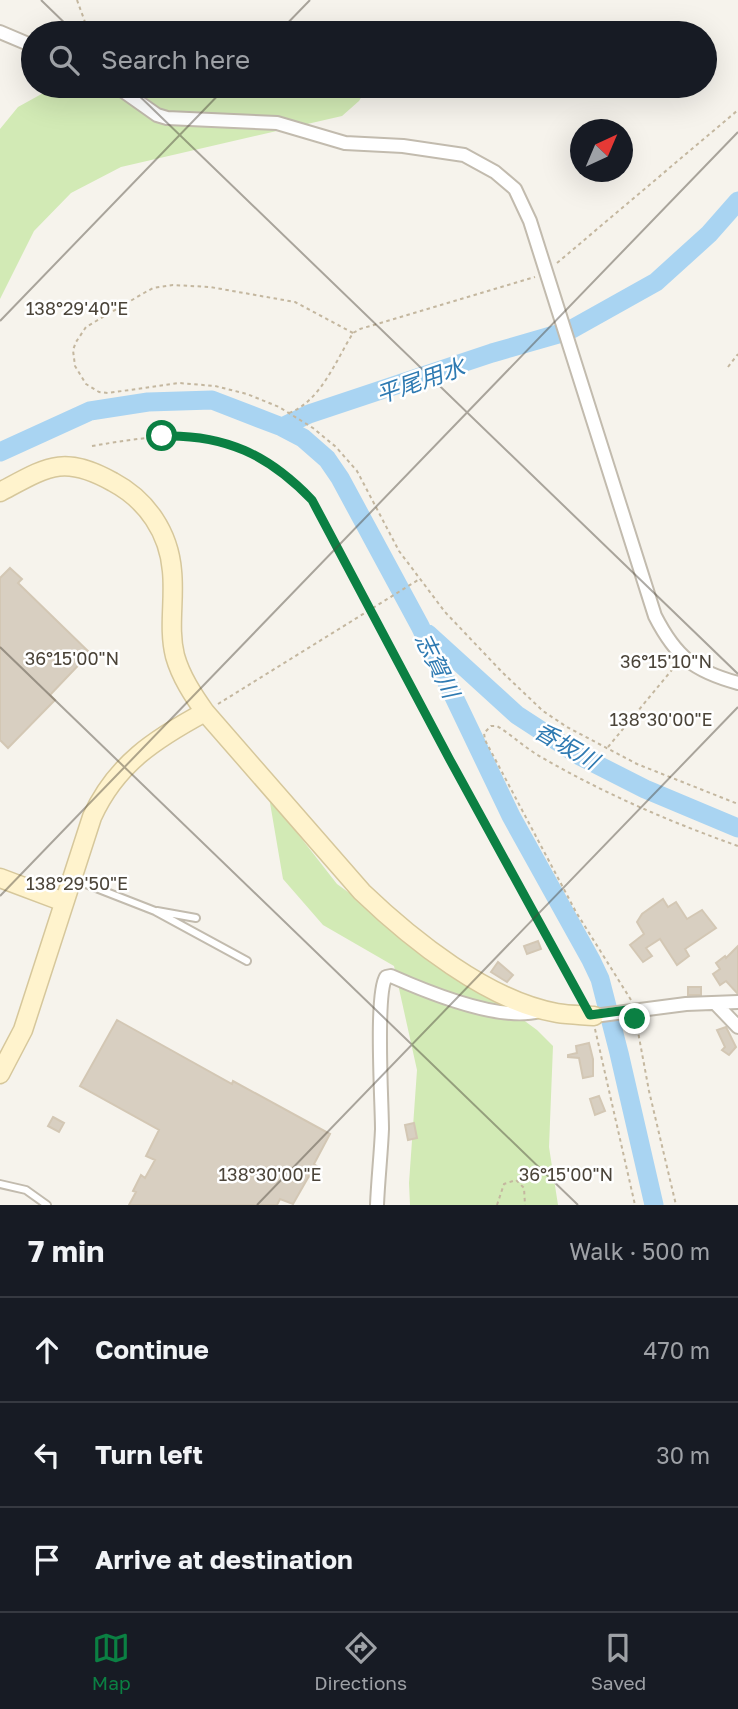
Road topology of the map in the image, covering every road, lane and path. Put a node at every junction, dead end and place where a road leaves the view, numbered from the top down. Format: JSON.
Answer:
{"nodes":[{"id":1,"x":77,"y":0,"type":"edge"},
{"id":2,"x":85,"y":21,"type":"edge"},
{"id":3,"x":0,"y":32,"type":"edge"},
{"id":4,"x":21,"y":41,"type":"edge"},
{"id":5,"x":133,"y":98,"type":"edge"},
{"id":6,"x":738,"y":110,"type":"edge"},
{"id":7,"x":546,"y":272,"type":"junction"},
{"id":8,"x":353,"y":333,"type":"junction"},
{"id":9,"x":738,"y":354,"type":"edge"},
{"id":10,"x":728,"y":367,"type":"dead end"},
{"id":11,"x":289,"y":412,"type":"junction"},
{"id":12,"x":92,"y":446,"type":"dead end"},
{"id":13,"x":0,"y":492,"type":"edge"},
{"id":14,"x":420,"y":579,"type":"junction"},
{"id":15,"x":371,"y":609,"type":"junction"},
{"id":16,"x":682,"y":657,"type":"junction"},
{"id":17,"x":738,"y":683,"type":"edge"},
{"id":18,"x":205,"y":712,"type":"junction"},
{"id":19,"x":607,"y":748,"type":"junction"},
{"id":20,"x":738,"y":804,"type":"edge"},
{"id":21,"x":738,"y":846,"type":"edge"},
{"id":22,"x":0,"y":878,"type":"edge"},
{"id":23,"x":72,"y":878,"type":"junction"},
{"id":24,"x":64,"y":902,"type":"junction"},
{"id":25,"x":155,"y":911,"type":"junction"},
{"id":26,"x":196,"y":918,"type":"dead end"},
{"id":27,"x":247,"y":961,"type":"dead end"},
{"id":28,"x":738,"y":1002,"type":"edge"},
{"id":29,"x":715,"y":1003,"type":"junction"},
{"id":30,"x":633,"y":1009,"type":"junction"},
{"id":31,"x":542,"y":1010,"type":"junction"},
{"id":32,"x":592,"y":1015,"type":"junction"},
{"id":33,"x":738,"y":1027,"type":"edge"},
{"id":34,"x":0,"y":1074,"type":"edge"},
{"id":35,"x":0,"y":1184,"type":"edge"},
{"id":36,"x":47,"y":1205,"type":"edge"},
{"id":37,"x":377,"y":1205,"type":"edge"},
{"id":38,"x":497,"y":1205,"type":"edge"},
{"id":39,"x":525,"y":1205,"type":"edge"},
{"id":40,"x":635,"y":1205,"type":"edge"},
{"id":41,"x":676,"y":1205,"type":"edge"}],
"edges":[{"from":1,"to":2,"type":"path"},
{"from":3,"to":4,"type":"street"},
{"from":5,"to":7,"type":"street"},
{"from":6,"to":7,"type":"path"},
{"from":7,"to":8,"type":"path"},
{"from":7,"to":16,"type":"street"},
{"from":8,"to":11,"type":"path"},
{"from":8,"to":11,"type":"path"},
{"from":9,"to":10,"type":"path"},
{"from":11,"to":14,"type":"path"},
{"from":12,"to":15,"type":"path"},
{"from":13,"to":18,"type":"street"},
{"from":14,"to":15,"type":"path"},
{"from":14,"to":19,"type":"path"},
{"from":15,"to":18,"type":"path"},
{"from":15,"to":32,"type":"path"},
{"from":16,"to":17,"type":"street"},
{"from":16,"to":19,"type":"path"},
{"from":18,"to":23,"type":"street"},
{"from":18,"to":31,"type":"street"},
{"from":19,"to":20,"type":"path"},
{"from":21,"to":30,"type":"path"},
{"from":22,"to":24,"type":"street"},
{"from":23,"to":24,"type":"street"},
{"from":23,"to":25,"type":"lane"},
{"from":24,"to":34,"type":"street"},
{"from":25,"to":26,"type":"lane"},
{"from":25,"to":27,"type":"lane"},
{"from":28,"to":29,"type":"street"},
{"from":29,"to":30,"type":"street"},
{"from":29,"to":33,"type":"street"},
{"from":30,"to":32,"type":"street"},
{"from":30,"to":41,"type":"path"},
{"from":31,"to":32,"type":"street"},
{"from":31,"to":37,"type":"street"},
{"from":32,"to":40,"type":"path"},
{"from":35,"to":36,"type":"lane"},
{"from":38,"to":39,"type":"path"}]}
